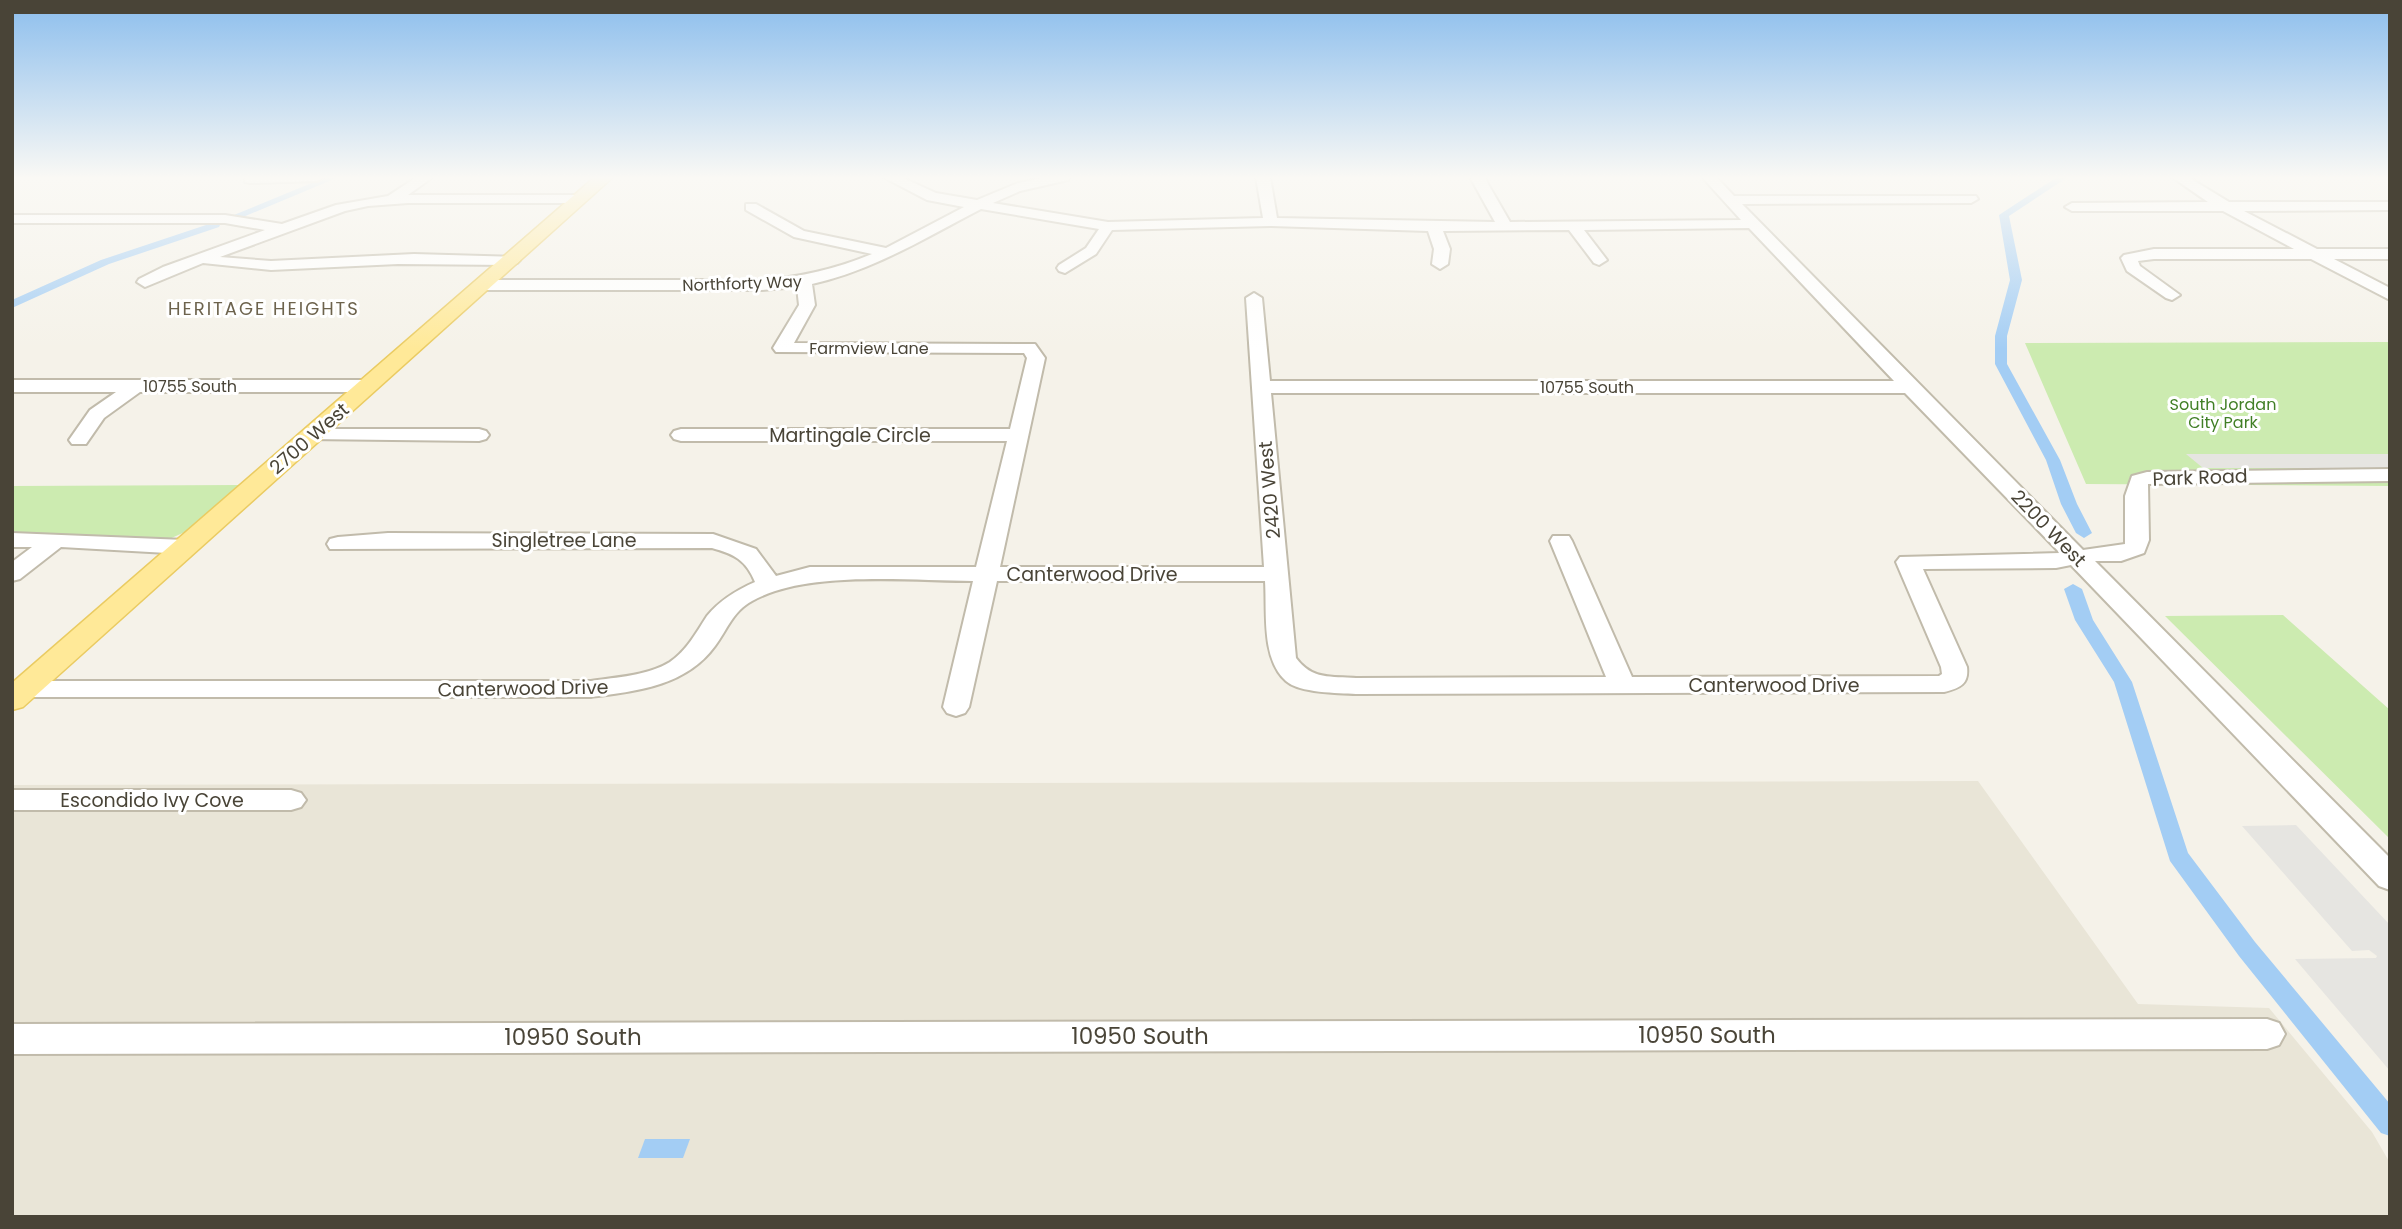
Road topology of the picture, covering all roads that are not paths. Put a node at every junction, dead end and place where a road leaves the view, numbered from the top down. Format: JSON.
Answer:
{"nodes":[{"id":1,"x":268,"y":234,"type":"edge"},
{"id":2,"x":541,"y":234,"type":"edge"},
{"id":3,"x":801,"y":234,"type":"edge"},
{"id":4,"x":924,"y":234,"type":"edge"},
{"id":5,"x":1102,"y":234,"type":"edge"},
{"id":6,"x":1437,"y":234,"type":"edge"},
{"id":7,"x":1580,"y":234,"type":"edge"},
{"id":8,"x":1764,"y":234,"type":"edge"},
{"id":9,"x":2277,"y":234,"type":"edge"},
{"id":10,"x":888,"y":253,"type":"junction"},
{"id":11,"x":2314,"y":254,"type":"junction"},
{"id":12,"x":2390,"y":254,"type":"edge"},
{"id":13,"x":201,"y":258,"type":"junction"},
{"id":14,"x":512,"y":260,"type":"junction"},
{"id":15,"x":1599,"y":260,"type":"dead end"},
{"id":16,"x":1440,"y":264,"type":"dead end"},
{"id":17,"x":1065,"y":268,"type":"dead end"},
{"id":18,"x":145,"y":282,"type":"dead end"},
{"id":19,"x":804,"y":282,"type":"junction"},
{"id":20,"x":482,"y":285,"type":"junction"},
{"id":21,"x":2172,"y":295,"type":"dead end"},
{"id":22,"x":2390,"y":295,"type":"edge"},
{"id":23,"x":1254,"y":298,"type":"dead end"},
{"id":24,"x":12,"y":386,"type":"edge"},
{"id":25,"x":136,"y":386,"type":"junction"},
{"id":26,"x":369,"y":386,"type":"junction"},
{"id":27,"x":1261,"y":387,"type":"junction"},
{"id":28,"x":1912,"y":387,"type":"junction"},
{"id":29,"x":313,"y":435,"type":"junction"},
{"id":30,"x":479,"y":435,"type":"dead end"},
{"id":31,"x":681,"y":435,"type":"dead end"},
{"id":32,"x":1018,"y":435,"type":"junction"},
{"id":33,"x":79,"y":440,"type":"dead end"},
{"id":34,"x":2390,"y":475,"type":"edge"},
{"id":35,"x":12,"y":540,"type":"edge"},
{"id":36,"x":55,"y":540,"type":"junction"},
{"id":37,"x":1561,"y":541,"type":"dead end"},
{"id":38,"x":338,"y":544,"type":"dead end"},
{"id":39,"x":185,"y":547,"type":"junction"},
{"id":40,"x":2078,"y":557,"type":"junction"},
{"id":41,"x":987,"y":573,"type":"junction"},
{"id":42,"x":12,"y":574,"type":"edge"},
{"id":43,"x":1276,"y":574,"type":"junction"},
{"id":44,"x":768,"y":585,"type":"junction"},
{"id":45,"x":1296,"y":677,"type":"joint"},
{"id":46,"x":1623,"y":685,"type":"junction"},
{"id":47,"x":18,"y":695,"type":"edge"},
{"id":48,"x":956,"y":707,"type":"dead end"},
{"id":49,"x":12,"y":800,"type":"edge"},
{"id":50,"x":291,"y":800,"type":"dead end"},
{"id":51,"x":2390,"y":878,"type":"edge"},
{"id":52,"x":2267,"y":1034,"type":"dead end"},
{"id":53,"x":12,"y":1039,"type":"edge"}],
"edges":[{"from":1,"to":13,"type":"street"},
{"from":2,"to":14,"type":"main road","name":"2700 West"},
{"from":3,"to":10,"type":"street"},
{"from":4,"to":10,"type":"street","name":"Northforty Way"},
{"from":5,"to":17,"type":"street"},
{"from":6,"to":16,"type":"street"},
{"from":7,"to":15,"type":"street"},
{"from":8,"to":28,"type":"street","name":"2200 West"},
{"from":9,"to":11,"type":"street"},
{"from":10,"to":19,"type":"street","name":"Northforty Way"},
{"from":11,"to":12,"type":"street"},
{"from":11,"to":21,"type":"street"},
{"from":11,"to":22,"type":"street"},
{"from":13,"to":14,"type":"street"},
{"from":13,"to":18,"type":"street"},
{"from":14,"to":20,"type":"main road","name":"2700 West"},
{"from":19,"to":20,"type":"street","name":"Northforty Way"},
{"from":19,"to":32,"type":"street","name":"Farmview Lane"},
{"from":20,"to":26,"type":"main road","name":"2700 West"},
{"from":23,"to":27,"type":"street","name":"2420 West"},
{"from":24,"to":25,"type":"street","name":"10755 South"},
{"from":25,"to":26,"type":"street","name":"10755 South"},
{"from":25,"to":33,"type":"street"},
{"from":26,"to":29,"type":"main road","name":"2700 West"},
{"from":27,"to":28,"type":"street","name":"10755 South"},
{"from":27,"to":43,"type":"street","name":"2420 West"},
{"from":28,"to":40,"type":"street","name":"2200 West"},
{"from":29,"to":30,"type":"street"},
{"from":29,"to":39,"type":"main road","name":"2700 West"},
{"from":31,"to":32,"type":"street","name":"Martingale Circle"},
{"from":32,"to":41,"type":"street"},
{"from":34,"to":40,"type":"street","name":"Park Road"},
{"from":35,"to":36,"type":"street"},
{"from":36,"to":39,"type":"street"},
{"from":36,"to":42,"type":"street"},
{"from":37,"to":46,"type":"street"},
{"from":38,"to":44,"type":"street","name":"Singletree Lane"},
{"from":39,"to":47,"type":"main road","name":"2700 West"},
{"from":40,"to":46,"type":"street","name":"Canterwood Drive"},
{"from":40,"to":51,"type":"street","name":"2200 West"},
{"from":41,"to":43,"type":"street","name":"Canterwood Drive"},
{"from":41,"to":44,"type":"street","name":"Canterwood Drive"},
{"from":41,"to":48,"type":"street"},
{"from":43,"to":45,"type":"street","name":"2420 West"},
{"from":44,"to":47,"type":"street","name":"Canterwood Drive"},
{"from":45,"to":46,"type":"street","name":"Canterwood Drive"},
{"from":49,"to":50,"type":"street","name":"Escondido Ivy Cove"},
{"from":52,"to":53,"type":"street","name":"10950 South"}]}
